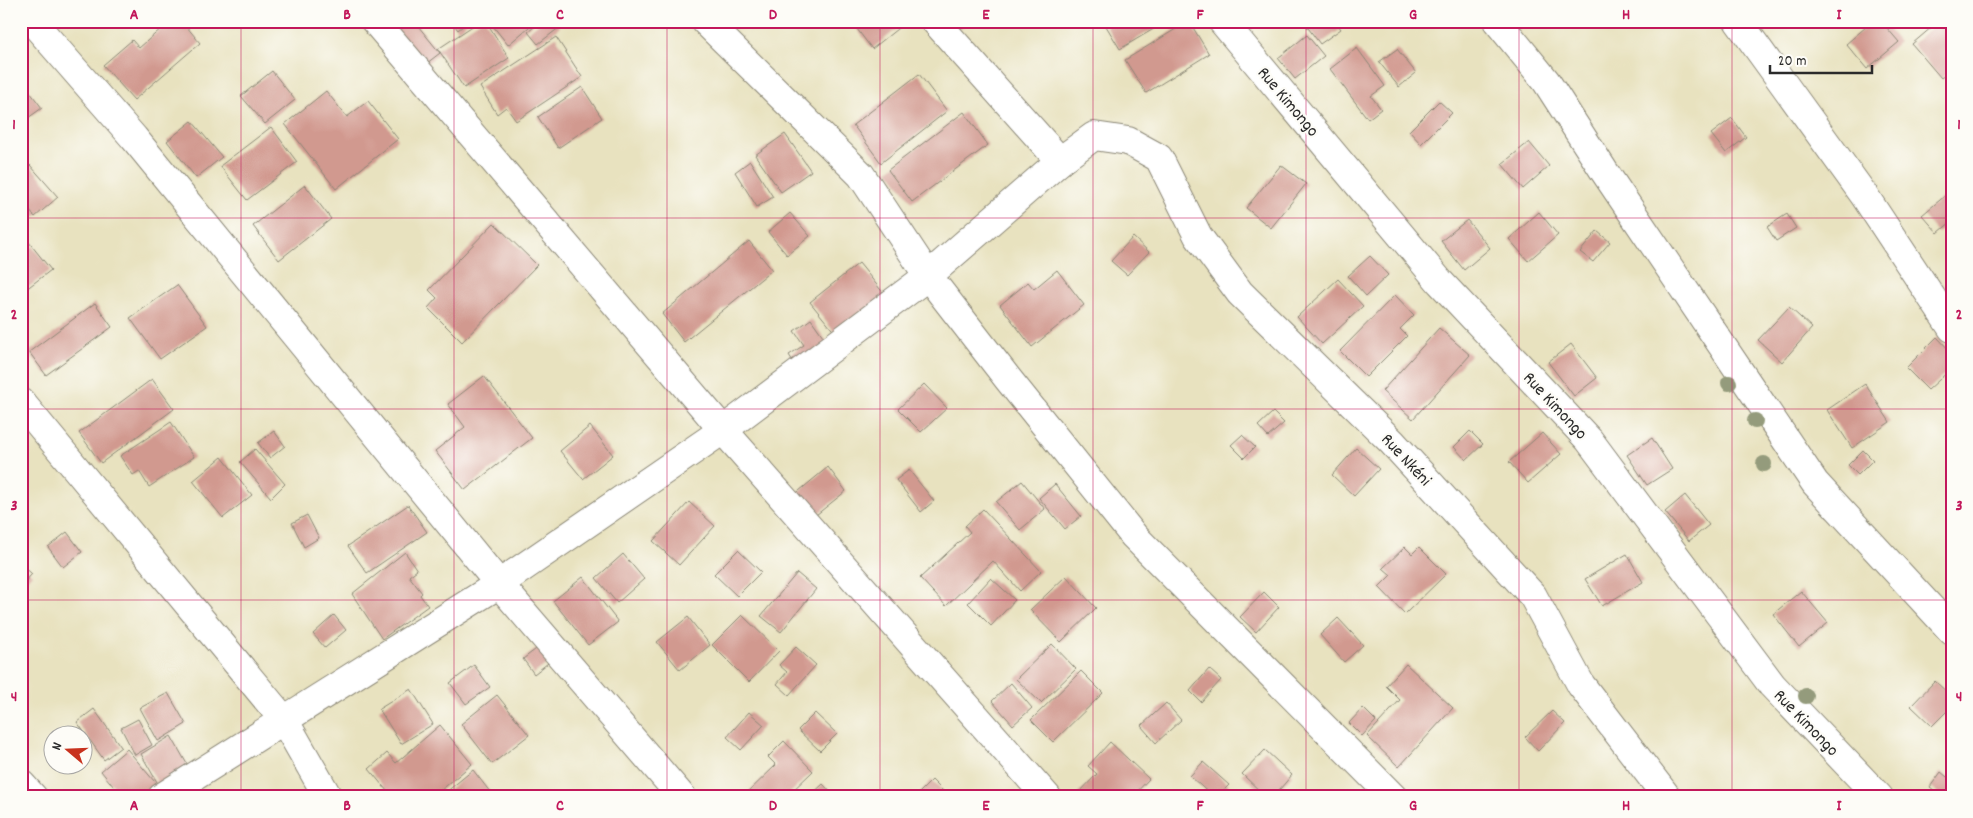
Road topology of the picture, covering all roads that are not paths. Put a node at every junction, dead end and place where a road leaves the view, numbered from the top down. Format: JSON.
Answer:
{"nodes":[{"id":1,"x":32,"y":21,"type":"edge"},
{"id":2,"x":375,"y":21,"type":"edge"},
{"id":3,"x":705,"y":21,"type":"edge"},
{"id":4,"x":935,"y":21,"type":"edge"},
{"id":5,"x":1222,"y":21,"type":"edge"},
{"id":6,"x":1498,"y":21,"type":"edge"},
{"id":7,"x":1738,"y":21,"type":"edge"},
{"id":8,"x":1060,"y":161,"type":"junction"},
{"id":9,"x":928,"y":276,"type":"junction"},
{"id":10,"x":1952,"y":328,"type":"edge"},
{"id":11,"x":21,"y":402,"type":"edge"},
{"id":12,"x":723,"y":430,"type":"junction"},
{"id":13,"x":500,"y":584,"type":"junction"},
{"id":14,"x":1952,"y":631,"type":"edge"},
{"id":15,"x":284,"y":720,"type":"junction"},
{"id":16,"x":21,"y":784,"type":"edge"},
{"id":17,"x":33,"y":797,"type":"edge"},
{"id":18,"x":162,"y":797,"type":"edge"},
{"id":19,"x":328,"y":797,"type":"edge"},
{"id":20,"x":682,"y":797,"type":"edge"},
{"id":21,"x":1047,"y":797,"type":"edge"},
{"id":22,"x":1393,"y":797,"type":"edge"},
{"id":23,"x":1667,"y":797,"type":"edge"},
{"id":24,"x":1879,"y":797,"type":"edge"}],
"edges":[{"from":1,"to":13,"type":"street"},
{"from":2,"to":12,"type":"street"},
{"from":3,"to":9,"type":"street"},
{"from":4,"to":8,"type":"street"},
{"from":5,"to":24,"type":"street","name":"Rue Kimongo"},
{"from":6,"to":14,"type":"street"},
{"from":7,"to":10,"type":"street"},
{"from":8,"to":9,"type":"street"},
{"from":8,"to":23,"type":"street","name":"Rue Nkéni"},
{"from":9,"to":12,"type":"street"},
{"from":9,"to":22,"type":"street"},
{"from":11,"to":15,"type":"street"},
{"from":12,"to":13,"type":"street"},
{"from":12,"to":21,"type":"street"},
{"from":13,"to":15,"type":"street"},
{"from":13,"to":20,"type":"street"},
{"from":15,"to":18,"type":"street"},
{"from":15,"to":19,"type":"street"},
{"from":16,"to":17,"type":"street"}]}
